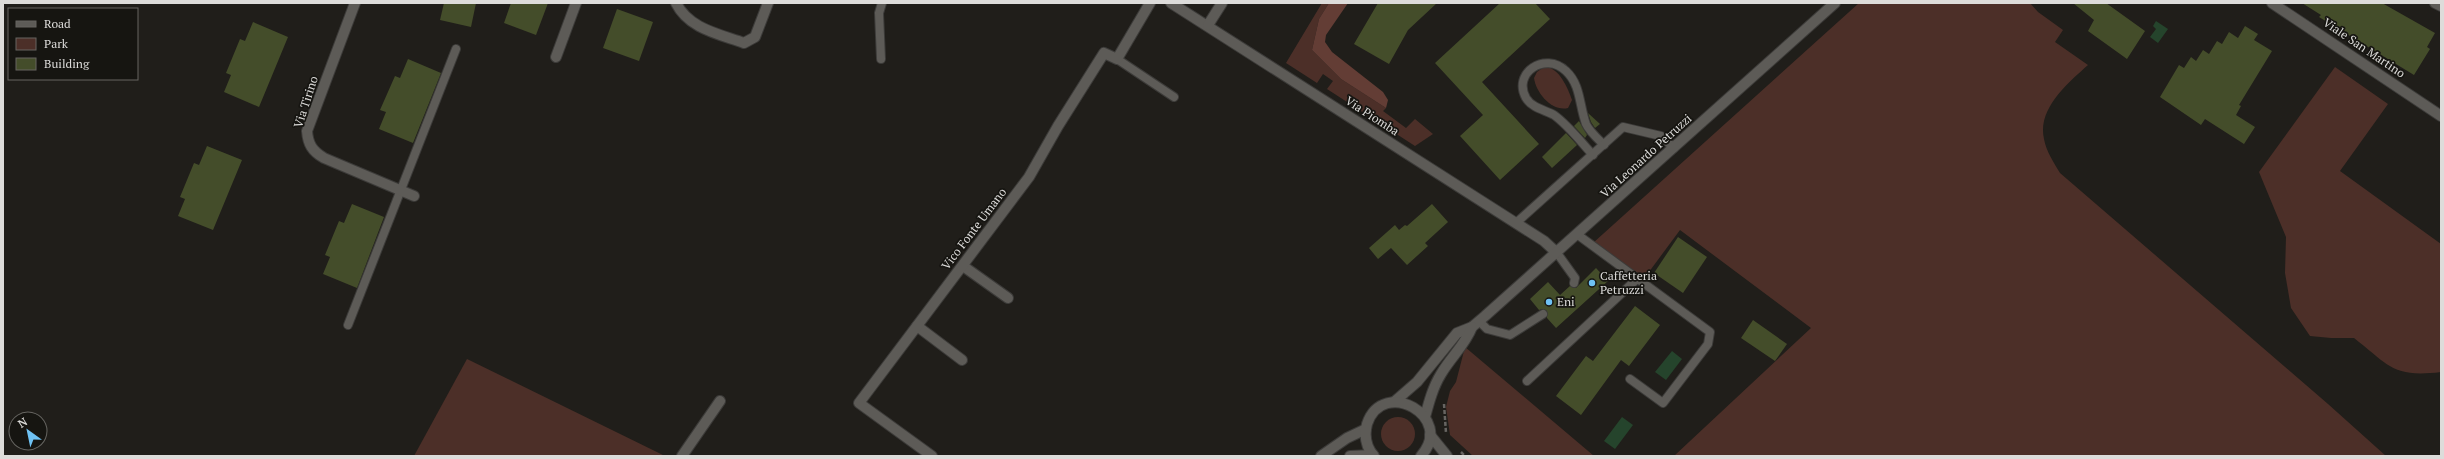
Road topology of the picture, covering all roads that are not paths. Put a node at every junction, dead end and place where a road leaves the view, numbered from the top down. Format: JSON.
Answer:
{"nodes":[{"id":1,"x":355,"y":3,"type":"edge"},
{"id":2,"x":576,"y":3,"type":"edge"},
{"id":3,"x":676,"y":3,"type":"edge"},
{"id":4,"x":768,"y":3,"type":"edge"},
{"id":5,"x":882,"y":3,"type":"edge"},
{"id":6,"x":1150,"y":3,"type":"edge"},
{"id":7,"x":1171,"y":3,"type":"edge"},
{"id":8,"x":1222,"y":3,"type":"edge"},
{"id":9,"x":1835,"y":3,"type":"edge"},
{"id":10,"x":2272,"y":3,"type":"edge"},
{"id":11,"x":2435,"y":3,"type":"edge"},
{"id":12,"x":2441,"y":6,"type":"edge"},
{"id":13,"x":1208,"y":24,"type":"junction"},
{"id":14,"x":456,"y":49,"type":"dead end"},
{"id":15,"x":556,"y":57,"type":"dead end"},
{"id":16,"x":881,"y":59,"type":"dead end"},
{"id":17,"x":1117,"y":59,"type":"junction"},
{"id":18,"x":1174,"y":97,"type":"dead end"},
{"id":19,"x":2441,"y":116,"type":"edge"},
{"id":20,"x":1604,"y":145,"type":"junction"},
{"id":21,"x":1674,"y":148,"type":"junction"},
{"id":22,"x":1593,"y":154,"type":"junction"},
{"id":23,"x":400,"y":190,"type":"junction"},
{"id":24,"x":414,"y":196,"type":"dead end"},
{"id":25,"x":1516,"y":224,"type":"junction"},
{"id":26,"x":1578,"y":235,"type":"junction"},
{"id":27,"x":1557,"y":253,"type":"junction"},
{"id":28,"x":963,"y":266,"type":"junction"},
{"id":29,"x":1637,"y":279,"type":"junction"},
{"id":30,"x":1574,"y":283,"type":"dead end"},
{"id":31,"x":1008,"y":298,"type":"dead end"},
{"id":32,"x":1543,"y":314,"type":"dead end"},
{"id":33,"x":1476,"y":324,"type":"junction"},
{"id":34,"x":348,"y":325,"type":"dead end"},
{"id":35,"x":917,"y":326,"type":"junction"},
{"id":36,"x":962,"y":360,"type":"dead end"},
{"id":37,"x":1630,"y":379,"type":"dead end"},
{"id":38,"x":1527,"y":381,"type":"dead end"},
{"id":39,"x":720,"y":401,"type":"dead end"},
{"id":40,"x":1394,"y":402,"type":"junction"},
{"id":41,"x":1425,"y":417,"type":"junction"},
{"id":42,"x":1366,"y":429,"type":"junction"},
{"id":43,"x":1430,"y":435,"type":"junction"},
{"id":44,"x":682,"y":456,"type":"edge"},
{"id":45,"x":932,"y":456,"type":"edge"},
{"id":46,"x":1321,"y":456,"type":"edge"},
{"id":47,"x":1350,"y":456,"type":"edge"},
{"id":48,"x":1374,"y":456,"type":"edge"},
{"id":49,"x":1421,"y":456,"type":"edge"},
{"id":50,"x":1447,"y":456,"type":"edge"}],
"edges":[{"from":1,"to":23,"type":"street","name":"Via Tirino"},
{"from":2,"to":15,"type":"street"},
{"from":3,"to":4,"type":"street"},
{"from":5,"to":16,"type":"lane"},
{"from":6,"to":17,"type":"street"},
{"from":7,"to":13,"type":"street","name":"Via Piomba"},
{"from":8,"to":13,"type":"street"},
{"from":9,"to":21,"type":"street","name":"Via Leonardo Petruzzi"},
{"from":10,"to":19,"type":"street","name":"Viale San Martino"},
{"from":11,"to":12,"type":"street"},
{"from":13,"to":25,"type":"street","name":"Via Piomba"},
{"from":14,"to":23,"type":"lane"},
{"from":17,"to":18,"type":"lane"},
{"from":17,"to":28,"type":"street","name":"Vico Fonte Umano"},
{"from":20,"to":21,"type":"lane"},
{"from":20,"to":22,"type":"lane"},
{"from":20,"to":22,"type":"lane"},
{"from":21,"to":26,"type":"street","name":"Via Leonardo Petruzzi"},
{"from":22,"to":25,"type":"lane"},
{"from":23,"to":24,"type":"street","name":"Via Tirino"},
{"from":23,"to":34,"type":"lane"},
{"from":25,"to":27,"type":"street","name":"Via Piomba"},
{"from":26,"to":27,"type":"street","name":"Via Leonardo Petruzzi"},
{"from":26,"to":29,"type":"lane"},
{"from":27,"to":30,"type":"lane"},
{"from":27,"to":33,"type":"street","name":"Via Leonardo Petruzzi"},
{"from":28,"to":31,"type":"street"},
{"from":28,"to":35,"type":"street","name":"Vico Fonte Umano"},
{"from":29,"to":37,"type":"lane"},
{"from":29,"to":38,"type":"lane"},
{"from":32,"to":33,"type":"lane"},
{"from":33,"to":40,"type":"street","name":"Via Leonardo Petruzzi"},
{"from":33,"to":41,"type":"street","name":"Via Leonardo Petruzzi"},
{"from":35,"to":36,"type":"street"},
{"from":35,"to":45,"type":"street","name":"Vico Fonte Umano"},
{"from":39,"to":44,"type":"street"},
{"from":40,"to":41,"type":"street"},
{"from":40,"to":42,"type":"street","name":"Via Leonardo Petruzzi"},
{"from":41,"to":43,"type":"street"},
{"from":42,"to":46,"type":"street"},
{"from":42,"to":48,"type":"street"},
{"from":43,"to":49,"type":"street"},
{"from":43,"to":50,"type":"street"},
{"from":47,"to":48,"type":"street"}]}
